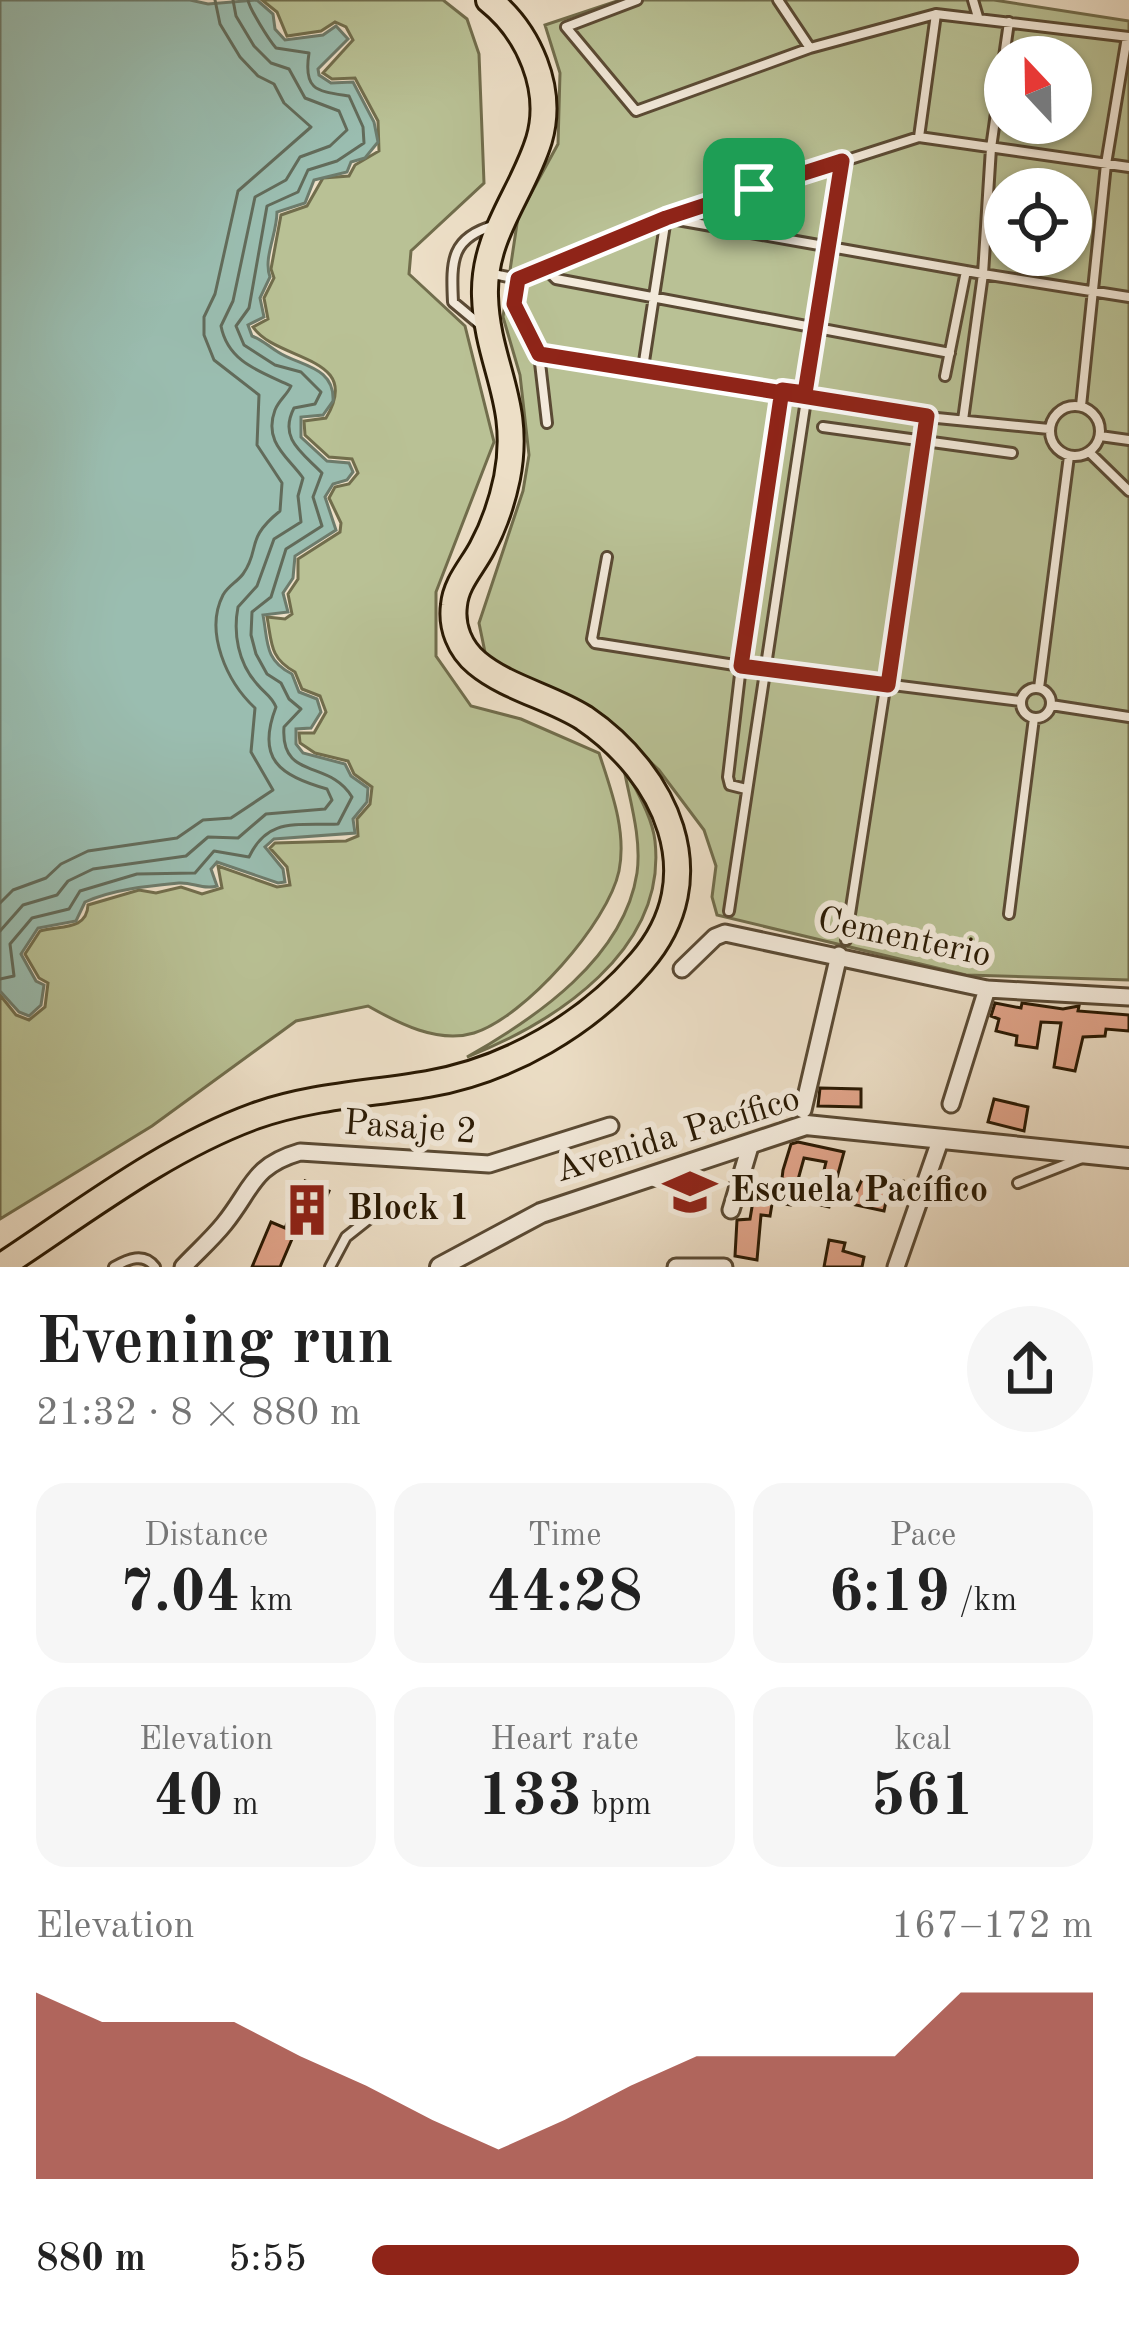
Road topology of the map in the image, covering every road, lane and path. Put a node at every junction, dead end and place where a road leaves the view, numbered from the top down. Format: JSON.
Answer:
{"nodes":[{"id":1,"x":488,"y":0,"type":"edge"},
{"id":2,"x":637,"y":0,"type":"edge"},
{"id":3,"x":778,"y":0,"type":"edge"},
{"id":4,"x":973,"y":0,"type":"edge"},
{"id":5,"x":937,"y":14,"type":"junction"},
{"id":6,"x":978,"y":17,"type":"junction"},
{"id":7,"x":1010,"y":22,"type":"junction"},
{"id":8,"x":1128,"y":37,"type":"edge"},
{"id":9,"x":810,"y":48,"type":"junction"},
{"id":10,"x":919,"y":137,"type":"junction"},
{"id":11,"x":991,"y":148,"type":"junction"},
{"id":12,"x":842,"y":161,"type":"junction"},
{"id":13,"x":1106,"y":164,"type":"junction"},
{"id":14,"x":1129,"y":167,"type":"edge"},
{"id":15,"x":666,"y":218,"type":"junction"},
{"id":16,"x":497,"y":225,"type":"junction"},
{"id":17,"x":827,"y":247,"type":"junction"},
{"id":18,"x":545,"y":268,"type":"junction"},
{"id":19,"x":966,"y":271,"type":"junction"},
{"id":20,"x":486,"y":273,"type":"junction"},
{"id":21,"x":983,"y":274,"type":"junction"},
{"id":22,"x":518,"y":279,"type":"junction"},
{"id":23,"x":1091,"y":292,"type":"junction"},
{"id":24,"x":1129,"y":297,"type":"edge"},
{"id":25,"x":653,"y":298,"type":"junction"},
{"id":26,"x":815,"y":326,"type":"junction"},
{"id":27,"x":490,"y":330,"type":"junction"},
{"id":28,"x":950,"y":352,"type":"junction"},
{"id":29,"x":539,"y":354,"type":"junction"},
{"id":30,"x":643,"y":368,"type":"junction"},
{"id":31,"x":945,"y":376,"type":"dead end"},
{"id":32,"x":782,"y":390,"type":"junction"},
{"id":33,"x":805,"y":393,"type":"junction"},
{"id":34,"x":1081,"y":406,"type":"junction"},
{"id":35,"x":927,"y":416,"type":"junction"},
{"id":36,"x":963,"y":420,"type":"junction"},
{"id":37,"x":547,"y":422,"type":"dead end"},
{"id":38,"x":824,"y":427,"type":"dead end"},
{"id":39,"x":1049,"y":429,"type":"junction"},
{"id":40,"x":1100,"y":436,"type":"junction"},
{"id":41,"x":1129,"y":440,"type":"edge"},
{"id":42,"x":924,"y":442,"type":"junction"},
{"id":43,"x":1089,"y":452,"type":"junction"},
{"id":44,"x":1012,"y":453,"type":"dead end"},
{"id":45,"x":1069,"y":456,"type":"junction"},
{"id":46,"x":1129,"y":490,"type":"edge"},
{"id":47,"x":608,"y":557,"type":"dead end"},
{"id":48,"x":741,"y":666,"type":"junction"},
{"id":49,"x":762,"y":668,"type":"junction"},
{"id":50,"x":888,"y":685,"type":"junction"},
{"id":51,"x":1039,"y":688,"type":"junction"},
{"id":52,"x":1020,"y":700,"type":"junction"},
{"id":53,"x":1051,"y":705,"type":"junction"},
{"id":54,"x":1129,"y":717,"type":"edge"},
{"id":55,"x":1034,"y":718,"type":"junction"},
{"id":56,"x":746,"y":789,"type":"junction"},
{"id":57,"x":729,"y":911,"type":"dead end"},
{"id":58,"x":1009,"y":914,"type":"dead end"},
{"id":59,"x":842,"y":947,"type":"junction"},
{"id":60,"x":682,"y":970,"type":"dead end"},
{"id":61,"x":987,"y":989,"type":"junction"},
{"id":62,"x":1129,"y":997,"type":"edge"},
{"id":63,"x":951,"y":1104,"type":"dead end"},
{"id":64,"x":803,"y":1110,"type":"dead end"},
{"id":65,"x":610,"y":1126,"type":"dead end"},
{"id":66,"x":941,"y":1138,"type":"junction"},
{"id":67,"x":752,"y":1143,"type":"junction"},
{"id":68,"x":1088,"y":1154,"type":"junction"},
{"id":69,"x":1129,"y":1158,"type":"edge"},
{"id":70,"x":1018,"y":1183,"type":"dead end"},
{"id":71,"x":731,"y":1210,"type":"dead end"},
{"id":72,"x":375,"y":1214,"type":"dead end"},
{"id":73,"x":467,"y":1260,"type":"edge"},
{"id":74,"x":704,"y":1266,"type":"edge"},
{"id":75,"x":0,"y":1267,"type":"edge"},
{"id":76,"x":114,"y":1267,"type":"edge"},
{"id":77,"x":155,"y":1267,"type":"edge"},
{"id":78,"x":183,"y":1267,"type":"edge"},
{"id":79,"x":330,"y":1267,"type":"edge"},
{"id":80,"x":440,"y":1267,"type":"edge"},
{"id":81,"x":676,"y":1267,"type":"edge"},
{"id":82,"x":724,"y":1267,"type":"edge"},
{"id":83,"x":896,"y":1267,"type":"edge"}],
"edges":[{"from":1,"to":16,"type":"main road"},
{"from":2,"to":9,"type":"lane"},
{"from":3,"to":9,"type":"lane"},
{"from":4,"to":6,"type":"lane"},
{"from":5,"to":6,"type":"lane"},
{"from":5,"to":9,"type":"lane"},
{"from":5,"to":10,"type":"lane"},
{"from":6,"to":7,"type":"lane"},
{"from":7,"to":8,"type":"lane"},
{"from":7,"to":11,"type":"lane"},
{"from":8,"to":13,"type":"lane"},
{"from":10,"to":11,"type":"lane"},
{"from":10,"to":12,"type":"lane"},
{"from":11,"to":13,"type":"lane"},
{"from":11,"to":21,"type":"lane"},
{"from":12,"to":15,"type":"lane"},
{"from":12,"to":17,"type":"lane"},
{"from":13,"to":14,"type":"lane"},
{"from":13,"to":23,"type":"lane"},
{"from":15,"to":17,"type":"lane"},
{"from":15,"to":18,"type":"lane"},
{"from":15,"to":25,"type":"lane"},
{"from":16,"to":20,"type":"main road"},
{"from":16,"to":27,"type":"lane"},
{"from":17,"to":19,"type":"lane"},
{"from":17,"to":26,"type":"lane"},
{"from":18,"to":22,"type":"lane"},
{"from":18,"to":25,"type":"lane"},
{"from":19,"to":21,"type":"lane"},
{"from":19,"to":28,"type":"lane"},
{"from":20,"to":22,"type":"lane"},
{"from":20,"to":27,"type":"main road"},
{"from":21,"to":23,"type":"lane"},
{"from":21,"to":36,"type":"lane"},
{"from":22,"to":29,"type":"lane"},
{"from":23,"to":24,"type":"lane"},
{"from":23,"to":34,"type":"lane"},
{"from":25,"to":26,"type":"lane"},
{"from":25,"to":30,"type":"lane"},
{"from":26,"to":28,"type":"lane"},
{"from":26,"to":33,"type":"lane"},
{"from":27,"to":75,"type":"main road"},
{"from":28,"to":31,"type":"lane"},
{"from":29,"to":30,"type":"lane"},
{"from":29,"to":37,"type":"lane"},
{"from":30,"to":32,"type":"lane"},
{"from":32,"to":33,"type":"lane"},
{"from":32,"to":48,"type":"lane"},
{"from":33,"to":35,"type":"lane"},
{"from":33,"to":49,"type":"lane"},
{"from":34,"to":39,"type":"lane"},
{"from":34,"to":40,"type":"lane"},
{"from":35,"to":36,"type":"lane"},
{"from":35,"to":42,"type":"lane"},
{"from":36,"to":39,"type":"lane"},
{"from":38,"to":42,"type":"lane"},
{"from":39,"to":45,"type":"lane"},
{"from":40,"to":41,"type":"lane"},
{"from":40,"to":43,"type":"lane"},
{"from":42,"to":44,"type":"lane"},
{"from":42,"to":50,"type":"lane"},
{"from":43,"to":45,"type":"lane"},
{"from":43,"to":46,"type":"lane"},
{"from":45,"to":51,"type":"lane"},
{"from":47,"to":48,"type":"lane"},
{"from":48,"to":49,"type":"lane"},
{"from":48,"to":56,"type":"lane"},
{"from":49,"to":50,"type":"lane"},
{"from":49,"to":56,"type":"lane"},
{"from":50,"to":52,"type":"lane"},
{"from":50,"to":59,"type":"lane"},
{"from":51,"to":52,"type":"lane"},
{"from":51,"to":53,"type":"lane"},
{"from":52,"to":55,"type":"lane"},
{"from":53,"to":54,"type":"lane"},
{"from":53,"to":55,"type":"lane"},
{"from":55,"to":58,"type":"lane"},
{"from":56,"to":57,"type":"lane"},
{"from":59,"to":60,"type":"street","name":"Cementerio"},
{"from":59,"to":61,"type":"street","name":"Cementerio"},
{"from":59,"to":64,"type":"street"},
{"from":61,"to":62,"type":"street","name":"Cementerio"},
{"from":61,"to":63,"type":"street"},
{"from":65,"to":78,"type":"street","name":"Pasaje 2"},
{"from":66,"to":67,"type":"street","name":"Avenida Pacífico"},
{"from":66,"to":68,"type":"street","name":"Avenida Pacífico"},
{"from":66,"to":83,"type":"street"},
{"from":67,"to":71,"type":"street"},
{"from":67,"to":73,"type":"street","name":"Avenida Pacífico"},
{"from":68,"to":69,"type":"street","name":"Avenida Pacífico"},
{"from":68,"to":70,"type":"lane"},
{"from":72,"to":79,"type":"lane"},
{"from":73,"to":80,"type":"street","name":"Avenida Pacífico"},
{"from":74,"to":81,"type":"street"},
{"from":74,"to":82,"type":"street"},
{"from":76,"to":77,"type":"lane"}]}
